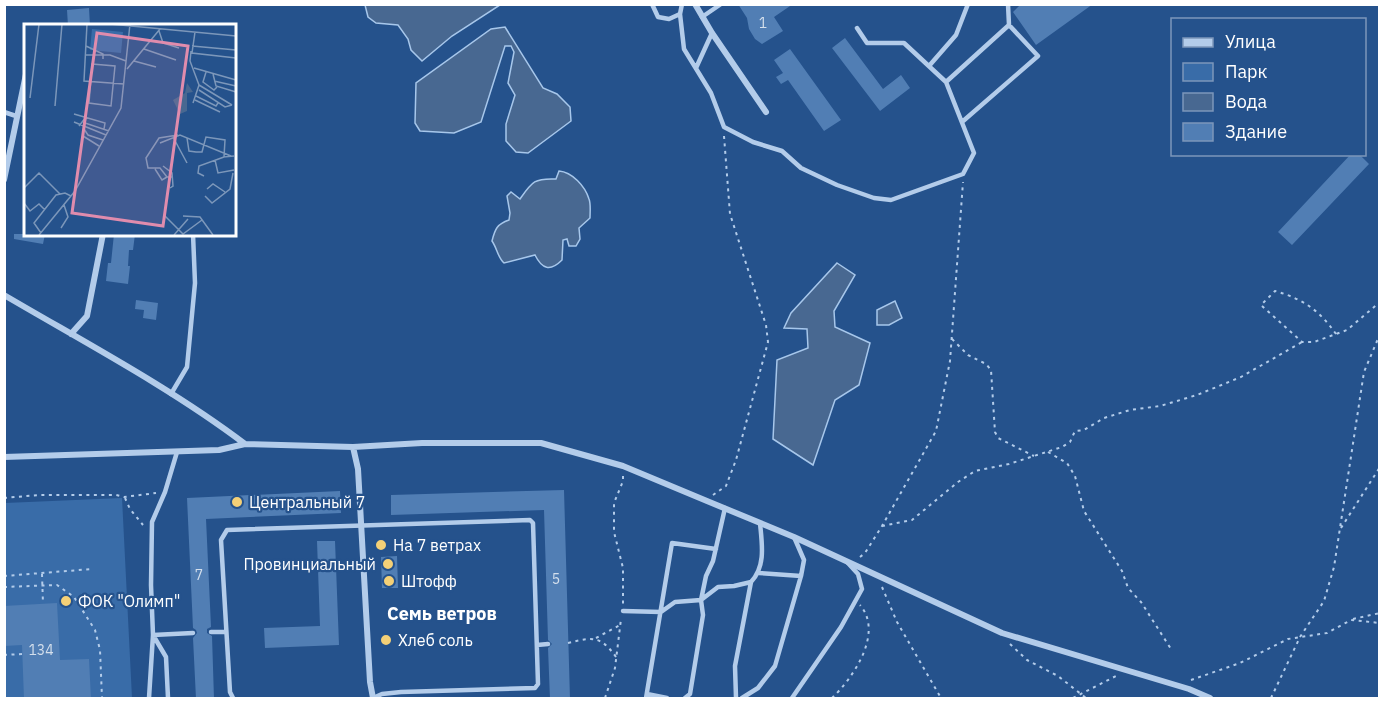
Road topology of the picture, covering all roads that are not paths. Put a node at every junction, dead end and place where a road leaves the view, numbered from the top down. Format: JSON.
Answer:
{"nodes":[{"id":1,"x":652,"y":4,"type":"edge"},
{"id":2,"x":682,"y":4,"type":"edge"},
{"id":3,"x":695,"y":4,"type":"edge"},
{"id":4,"x":721,"y":4,"type":"edge"},
{"id":5,"x":968,"y":4,"type":"edge"},
{"id":6,"x":1008,"y":4,"type":"edge"},
{"id":7,"x":680,"y":14,"type":"junction"},
{"id":8,"x":702,"y":17,"type":"junction"},
{"id":9,"x":1009,"y":25,"type":"junction"},
{"id":10,"x":856,"y":28,"type":"dead end"},
{"id":11,"x":712,"y":33,"type":"junction"},
{"id":12,"x":929,"y":66,"type":"junction"},
{"id":13,"x":696,"y":68,"type":"junction"},
{"id":14,"x":24,"y":82,"type":"edge"},
{"id":15,"x":946,"y":82,"type":"junction"},
{"id":16,"x":4,"y":112,"type":"edge"},
{"id":17,"x":766,"y":112,"type":"dead end"},
{"id":18,"x":16,"y":116,"type":"junction"},
{"id":19,"x":962,"y":122,"type":"junction"},
{"id":20,"x":4,"y":180,"type":"edge"},
{"id":21,"x":103,"y":236,"type":"edge"},
{"id":22,"x":193,"y":236,"type":"edge"},
{"id":23,"x":4,"y":295,"type":"edge"},
{"id":24,"x":70,"y":334,"type":"junction"},
{"id":25,"x":171,"y":394,"type":"junction"},
{"id":26,"x":245,"y":444,"type":"junction"},
{"id":27,"x":353,"y":447,"type":"junction"},
{"id":28,"x":177,"y":452,"type":"junction"},
{"id":29,"x":4,"y":457,"type":"edge"},
{"id":30,"x":725,"y":508,"type":"junction"},
{"id":31,"x":760,"y":523,"type":"junction"},
{"id":32,"x":362,"y":525,"type":"junction"},
{"id":33,"x":794,"y":537,"type":"junction"},
{"id":34,"x":716,"y":549,"type":"junction"},
{"id":35,"x":846,"y":562,"type":"junction"},
{"id":36,"x":759,"y":573,"type":"junction"},
{"id":37,"x":801,"y":576,"type":"junction"},
{"id":38,"x":751,"y":582,"type":"junction"},
{"id":39,"x":700,"y":600,"type":"junction"},
{"id":40,"x":623,"y":611,"type":"road end"},
{"id":41,"x":661,"y":612,"type":"junction"},
{"id":42,"x":211,"y":632,"type":"dead end"},
{"id":43,"x":226,"y":632,"type":"junction"},
{"id":44,"x":193,"y":633,"type":"dead end"},
{"id":45,"x":153,"y":635,"type":"junction"},
{"id":46,"x":548,"y":644,"type":"dead end"},
{"id":47,"x":537,"y":645,"type":"junction"},
{"id":48,"x":647,"y":697,"type":"edge"},
{"id":49,"x":372,"y":698,"type":"edge"},
{"id":50,"x":149,"y":699,"type":"edge"},
{"id":51,"x":168,"y":699,"type":"edge"},
{"id":52,"x":233,"y":699,"type":"edge"},
{"id":53,"x":667,"y":699,"type":"edge"},
{"id":54,"x":685,"y":699,"type":"edge"},
{"id":55,"x":736,"y":699,"type":"edge"},
{"id":56,"x":742,"y":699,"type":"edge"},
{"id":57,"x":792,"y":699,"type":"edge"},
{"id":58,"x":1210,"y":699,"type":"edge"}],
"edges":[{"from":1,"to":7,"type":"lane"},
{"from":2,"to":7,"type":"lane"},
{"from":3,"to":8,"type":"street"},
{"from":4,"to":8,"type":"lane"},
{"from":5,"to":12,"type":"lane"},
{"from":6,"to":9,"type":"lane"},
{"from":7,"to":13,"type":"lane"},
{"from":8,"to":11,"type":"street"},
{"from":9,"to":15,"type":"lane"},
{"from":9,"to":19,"type":"lane"},
{"from":10,"to":12,"type":"lane"},
{"from":11,"to":13,"type":"lane"},
{"from":11,"to":17,"type":"street"},
{"from":12,"to":15,"type":"lane"},
{"from":13,"to":19,"type":"lane"},
{"from":14,"to":18,"type":"street"},
{"from":15,"to":19,"type":"lane"},
{"from":16,"to":18,"type":"lane"},
{"from":18,"to":20,"type":"street"},
{"from":21,"to":24,"type":"street"},
{"from":22,"to":25,"type":"lane"},
{"from":23,"to":24,"type":"street"},
{"from":24,"to":25,"type":"street"},
{"from":25,"to":26,"type":"street"},
{"from":26,"to":27,"type":"street"},
{"from":26,"to":28,"type":"street"},
{"from":27,"to":30,"type":"street"},
{"from":27,"to":32,"type":"street"},
{"from":28,"to":29,"type":"street"},
{"from":28,"to":45,"type":"lane"},
{"from":30,"to":31,"type":"street"},
{"from":30,"to":34,"type":"lane"},
{"from":31,"to":33,"type":"street"},
{"from":31,"to":36,"type":"lane"},
{"from":32,"to":43,"type":"lane"},
{"from":32,"to":47,"type":"lane"},
{"from":32,"to":49,"type":"street"},
{"from":33,"to":35,"type":"street"},
{"from":33,"to":37,"type":"lane"},
{"from":34,"to":39,"type":"lane"},
{"from":34,"to":41,"type":"lane"},
{"from":35,"to":57,"type":"lane"},
{"from":35,"to":58,"type":"street"},
{"from":36,"to":37,"type":"lane"},
{"from":36,"to":38,"type":"lane"},
{"from":37,"to":56,"type":"lane"},
{"from":38,"to":39,"type":"lane"},
{"from":38,"to":55,"type":"lane"},
{"from":39,"to":41,"type":"lane"},
{"from":39,"to":54,"type":"lane"},
{"from":40,"to":41,"type":"lane"},
{"from":41,"to":48,"type":"lane"},
{"from":42,"to":43,"type":"lane"},
{"from":43,"to":52,"type":"lane"},
{"from":44,"to":45,"type":"lane"},
{"from":45,"to":50,"type":"lane"},
{"from":45,"to":51,"type":"lane"},
{"from":46,"to":47,"type":"lane"},
{"from":47,"to":49,"type":"lane"},
{"from":48,"to":53,"type":"lane"}]}
